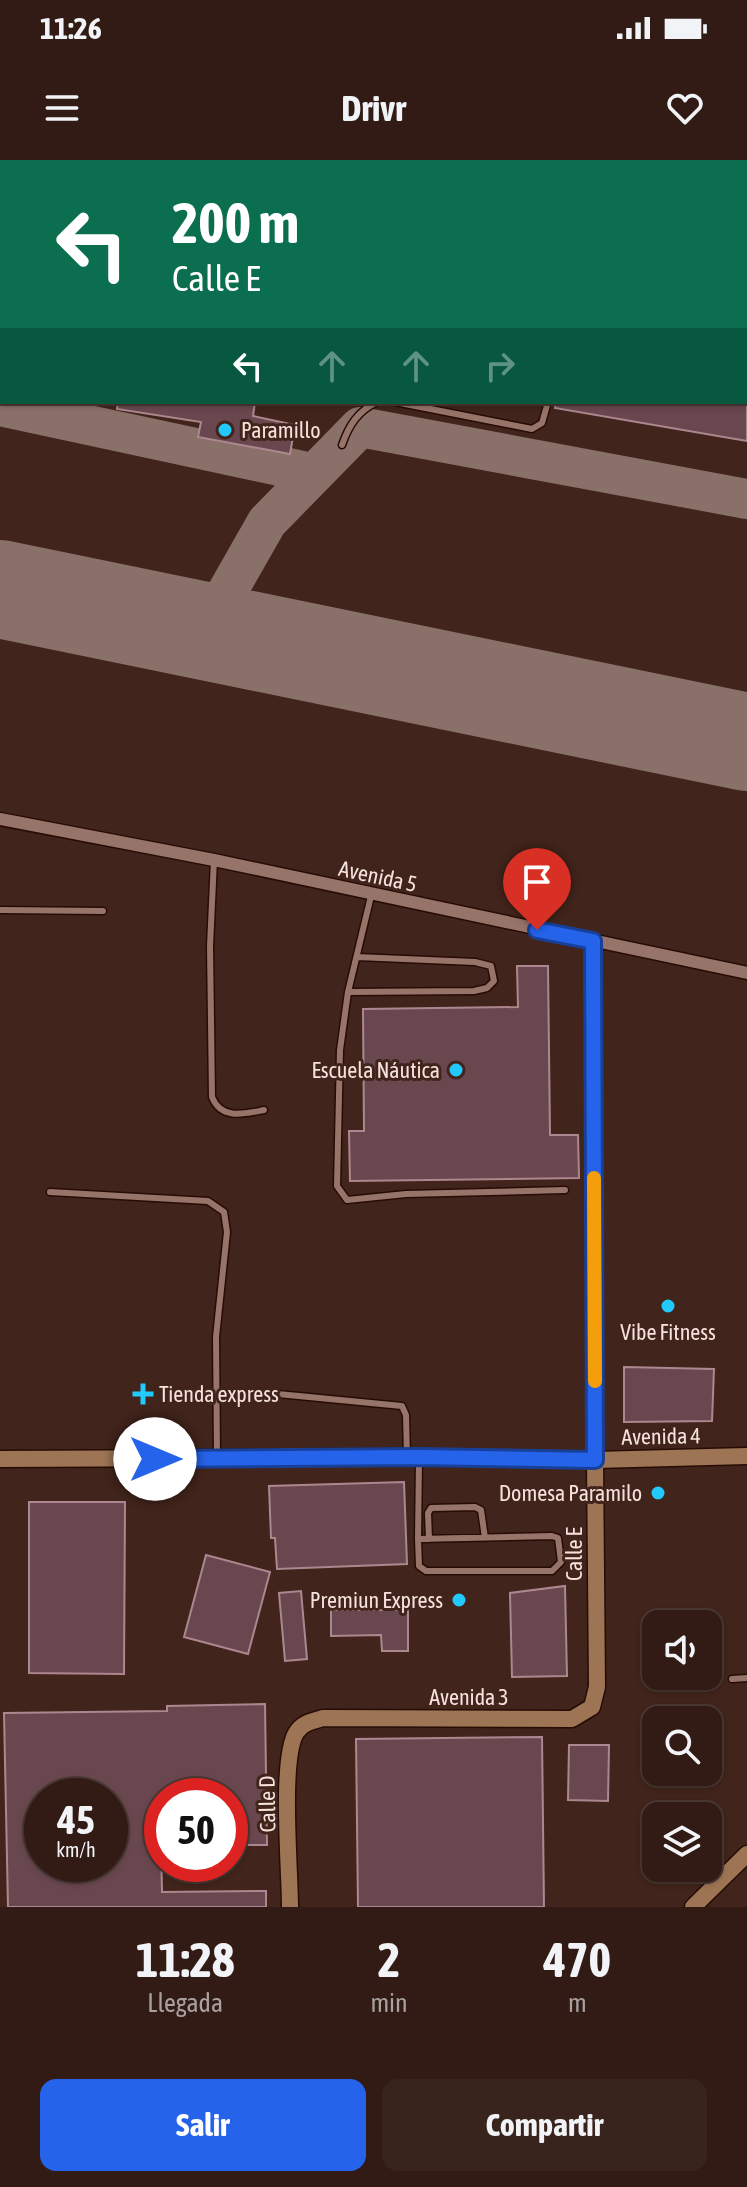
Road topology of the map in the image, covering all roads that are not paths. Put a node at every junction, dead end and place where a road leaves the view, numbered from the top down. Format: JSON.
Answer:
{"nodes":[{"id":1,"x":374,"y":404,"type":"edge"},
{"id":2,"x":405,"y":404,"type":"edge"},
{"id":3,"x":547,"y":404,"type":"edge"},
{"id":4,"x":342,"y":445,"type":"dead end"},
{"id":5,"x":0,"y":819,"type":"edge"},
{"id":6,"x":214,"y":860,"type":"junction"},
{"id":7,"x":371,"y":896,"type":"junction"},
{"id":8,"x":0,"y":910,"type":"edge"},
{"id":9,"x":103,"y":911,"type":"dead end"},
{"id":10,"x":593,"y":941,"type":"junction"},
{"id":11,"x":357,"y":957,"type":"junction"},
{"id":12,"x":747,"y":973,"type":"edge"},
{"id":13,"x":348,"y":992,"type":"junction"},
{"id":14,"x":264,"y":1110,"type":"dead end"},
{"id":15,"x":565,"y":1190,"type":"dead end"},
{"id":16,"x":50,"y":1192,"type":"dead end"},
{"id":17,"x":278,"y":1394,"type":"dead end"},
{"id":18,"x":747,"y":1456,"type":"edge"},
{"id":19,"x":413,"y":1457,"type":"junction"},
{"id":20,"x":217,"y":1458,"type":"junction"},
{"id":21,"x":0,"y":1459,"type":"edge"},
{"id":22,"x":595,"y":1460,"type":"junction"},
{"id":23,"x":485,"y":1538,"type":"junction"},
{"id":24,"x":418,"y":1539,"type":"junction"},
{"id":25,"x":429,"y":1539,"type":"junction"},
{"id":26,"x":747,"y":1678,"type":"edge"},
{"id":27,"x":732,"y":1679,"type":"dead end"},
{"id":28,"x":597,"y":1687,"type":"joint"},
{"id":29,"x":323,"y":1718,"type":"joint"},
{"id":30,"x":747,"y":1854,"type":"edge"},
{"id":31,"x":290,"y":1907,"type":"edge"},
{"id":32,"x":693,"y":1907,"type":"edge"}],
"edges":[{"from":1,"to":4,"type":"lane"},
{"from":2,"to":3,"type":"lane"},
{"from":5,"to":6,"type":"street","name":"Avenida 5"},
{"from":6,"to":7,"type":"street","name":"Avenida 5"},
{"from":6,"to":14,"type":"lane"},
{"from":7,"to":10,"type":"street","name":"Avenida 5"},
{"from":7,"to":11,"type":"lane"},
{"from":8,"to":9,"type":"lane"},
{"from":10,"to":12,"type":"street","name":"Avenida 5"},
{"from":10,"to":22,"type":"street","name":"Calle E"},
{"from":11,"to":13,"type":"lane"},
{"from":11,"to":13,"type":"lane"},
{"from":13,"to":15,"type":"lane"},
{"from":16,"to":20,"type":"lane"},
{"from":17,"to":19,"type":"lane"},
{"from":18,"to":22,"type":"main road","name":"Avenida 4"},
{"from":19,"to":20,"type":"main road","name":"Avenida 4"},
{"from":19,"to":22,"type":"main road","name":"Avenida 4"},
{"from":19,"to":24,"type":"lane"},
{"from":20,"to":21,"type":"main road","name":"Avenida 4"},
{"from":22,"to":28,"type":"main road","name":"Calle E"},
{"from":23,"to":24,"type":"lane"},
{"from":23,"to":25,"type":"lane"},
{"from":23,"to":25,"type":"lane"},
{"from":24,"to":25,"type":"lane"},
{"from":26,"to":27,"type":"lane"},
{"from":28,"to":29,"type":"main road","name":"Avenida 3"},
{"from":29,"to":31,"type":"main road","name":"Calle D"},
{"from":30,"to":32,"type":"main road"}]}
